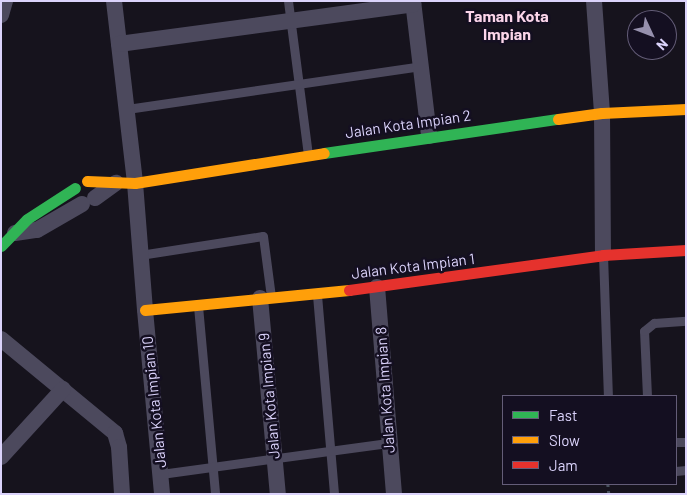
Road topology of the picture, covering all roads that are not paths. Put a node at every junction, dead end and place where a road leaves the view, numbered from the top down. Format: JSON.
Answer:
{"nodes":[{"id":1,"x":5,"y":1,"type":"edge"},
{"id":2,"x":114,"y":1,"type":"edge"},
{"id":3,"x":288,"y":1,"type":"edge"},
{"id":4,"x":594,"y":1,"type":"edge"},
{"id":5,"x":413,"y":2,"type":"edge"},
{"id":6,"x":1,"y":15,"type":"edge"},
{"id":7,"x":290,"y":20,"type":"junction"},
{"id":8,"x":119,"y":44,"type":"junction"},
{"id":9,"x":421,"y":66,"type":"junction"},
{"id":10,"x":297,"y":83,"type":"junction"},
{"id":11,"x":127,"y":109,"type":"junction"},
{"id":12,"x":686,"y":109,"type":"edge"},
{"id":13,"x":602,"y":113,"type":"junction"},
{"id":14,"x":429,"y":136,"type":"junction"},
{"id":15,"x":308,"y":154,"type":"junction"},
{"id":16,"x":87,"y":181,"type":"dead end"},
{"id":17,"x":116,"y":183,"type":"junction"},
{"id":18,"x":135,"y":183,"type":"junction"},
{"id":19,"x":75,"y":188,"type":"dead end"},
{"id":20,"x":14,"y":233,"type":"junction"},
{"id":21,"x":1,"y":246,"type":"edge"},
{"id":22,"x":686,"y":250,"type":"edge"},
{"id":23,"x":140,"y":255,"type":"junction"},
{"id":24,"x":603,"y":255,"type":"junction"},
{"id":25,"x":377,"y":287,"type":"junction"},
{"id":26,"x":317,"y":292,"type":"junction"},
{"id":27,"x":265,"y":298,"type":"junction"},
{"id":28,"x":198,"y":306,"type":"junction"},
{"id":29,"x":144,"y":310,"type":"junction"},
{"id":30,"x":686,"y":321,"type":"edge"},
{"id":31,"x":1,"y":339,"type":"edge"},
{"id":32,"x":62,"y":389,"type":"junction"},
{"id":33,"x":608,"y":395,"type":"edge"},
{"id":34,"x":647,"y":395,"type":"edge"},
{"id":35,"x":388,"y":443,"type":"junction"},
{"id":36,"x":330,"y":450,"type":"junction"},
{"id":37,"x":1,"y":457,"type":"edge"},
{"id":38,"x":275,"y":458,"type":"junction"},
{"id":39,"x":213,"y":466,"type":"junction"},
{"id":40,"x":161,"y":474,"type":"junction"},
{"id":41,"x":122,"y":494,"type":"edge"},
{"id":42,"x":162,"y":494,"type":"edge"},
{"id":43,"x":215,"y":494,"type":"edge"},
{"id":44,"x":278,"y":494,"type":"edge"},
{"id":45,"x":334,"y":494,"type":"edge"},
{"id":46,"x":394,"y":494,"type":"edge"}],
"edges":[{"from":1,"to":6,"type":"street"},
{"from":2,"to":8,"type":"street","name":"Jalan Kota Impian 10"},
{"from":3,"to":7,"type":"lane"},
{"from":4,"to":13,"type":"street"},
{"from":5,"to":7,"type":"street"},
{"from":5,"to":9,"type":"street"},
{"from":7,"to":8,"type":"street"},
{"from":7,"to":10,"type":"lane"},
{"from":8,"to":11,"type":"street","name":"Jalan Kota Impian 10"},
{"from":9,"to":10,"type":"lane"},
{"from":9,"to":14,"type":"street"},
{"from":10,"to":11,"type":"lane"},
{"from":10,"to":15,"type":"lane"},
{"from":11,"to":18,"type":"street","name":"Jalan Kota Impian 10"},
{"from":12,"to":13,"type":"street","name":"Jalan Kota Impian 2"},
{"from":13,"to":14,"type":"street","name":"Jalan Kota Impian 2"},
{"from":13,"to":24,"type":"street"},
{"from":14,"to":15,"type":"street","name":"Jalan Kota Impian 2"},
{"from":15,"to":18,"type":"street","name":"Jalan Kota Impian 2"},
{"from":16,"to":17,"type":"street","name":"Jalan Kota Impian 2"},
{"from":17,"to":18,"type":"street","name":"Jalan Kota Impian 2"},
{"from":17,"to":20,"type":"street"},
{"from":18,"to":23,"type":"street","name":"Jalan Kota Impian 10"},
{"from":19,"to":20,"type":"street"},
{"from":20,"to":21,"type":"street"},
{"from":22,"to":24,"type":"street","name":"Jalan Kota Impian 1"},
{"from":23,"to":27,"type":"lane"},
{"from":23,"to":29,"type":"street","name":"Jalan Kota Impian 10"},
{"from":24,"to":25,"type":"street","name":"Jalan Kota Impian 1"},
{"from":24,"to":33,"type":"lane"},
{"from":25,"to":26,"type":"street","name":"Jalan Kota Impian 1"},
{"from":25,"to":35,"type":"street","name":"Jalan Kota Impian 8"},
{"from":26,"to":27,"type":"street","name":"Jalan Kota Impian 1"},
{"from":26,"to":36,"type":"lane"},
{"from":27,"to":28,"type":"street","name":"Jalan Kota Impian 1"},
{"from":27,"to":38,"type":"street","name":"Jalan Kota Impian 9"},
{"from":28,"to":29,"type":"street","name":"Jalan Kota Impian 1"},
{"from":28,"to":39,"type":"lane"},
{"from":29,"to":40,"type":"street","name":"Jalan Kota Impian 10"},
{"from":30,"to":34,"type":"lane"},
{"from":31,"to":32,"type":"street"},
{"from":32,"to":37,"type":"street"},
{"from":32,"to":41,"type":"street"},
{"from":35,"to":36,"type":"lane"},
{"from":35,"to":46,"type":"street","name":"Jalan Kota Impian 8"},
{"from":36,"to":38,"type":"lane"},
{"from":36,"to":45,"type":"lane"},
{"from":38,"to":39,"type":"lane"},
{"from":38,"to":44,"type":"street","name":"Jalan Kota Impian 9"},
{"from":39,"to":40,"type":"lane"},
{"from":39,"to":43,"type":"lane"},
{"from":40,"to":42,"type":"street","name":"Jalan Kota Impian 10"}]}
